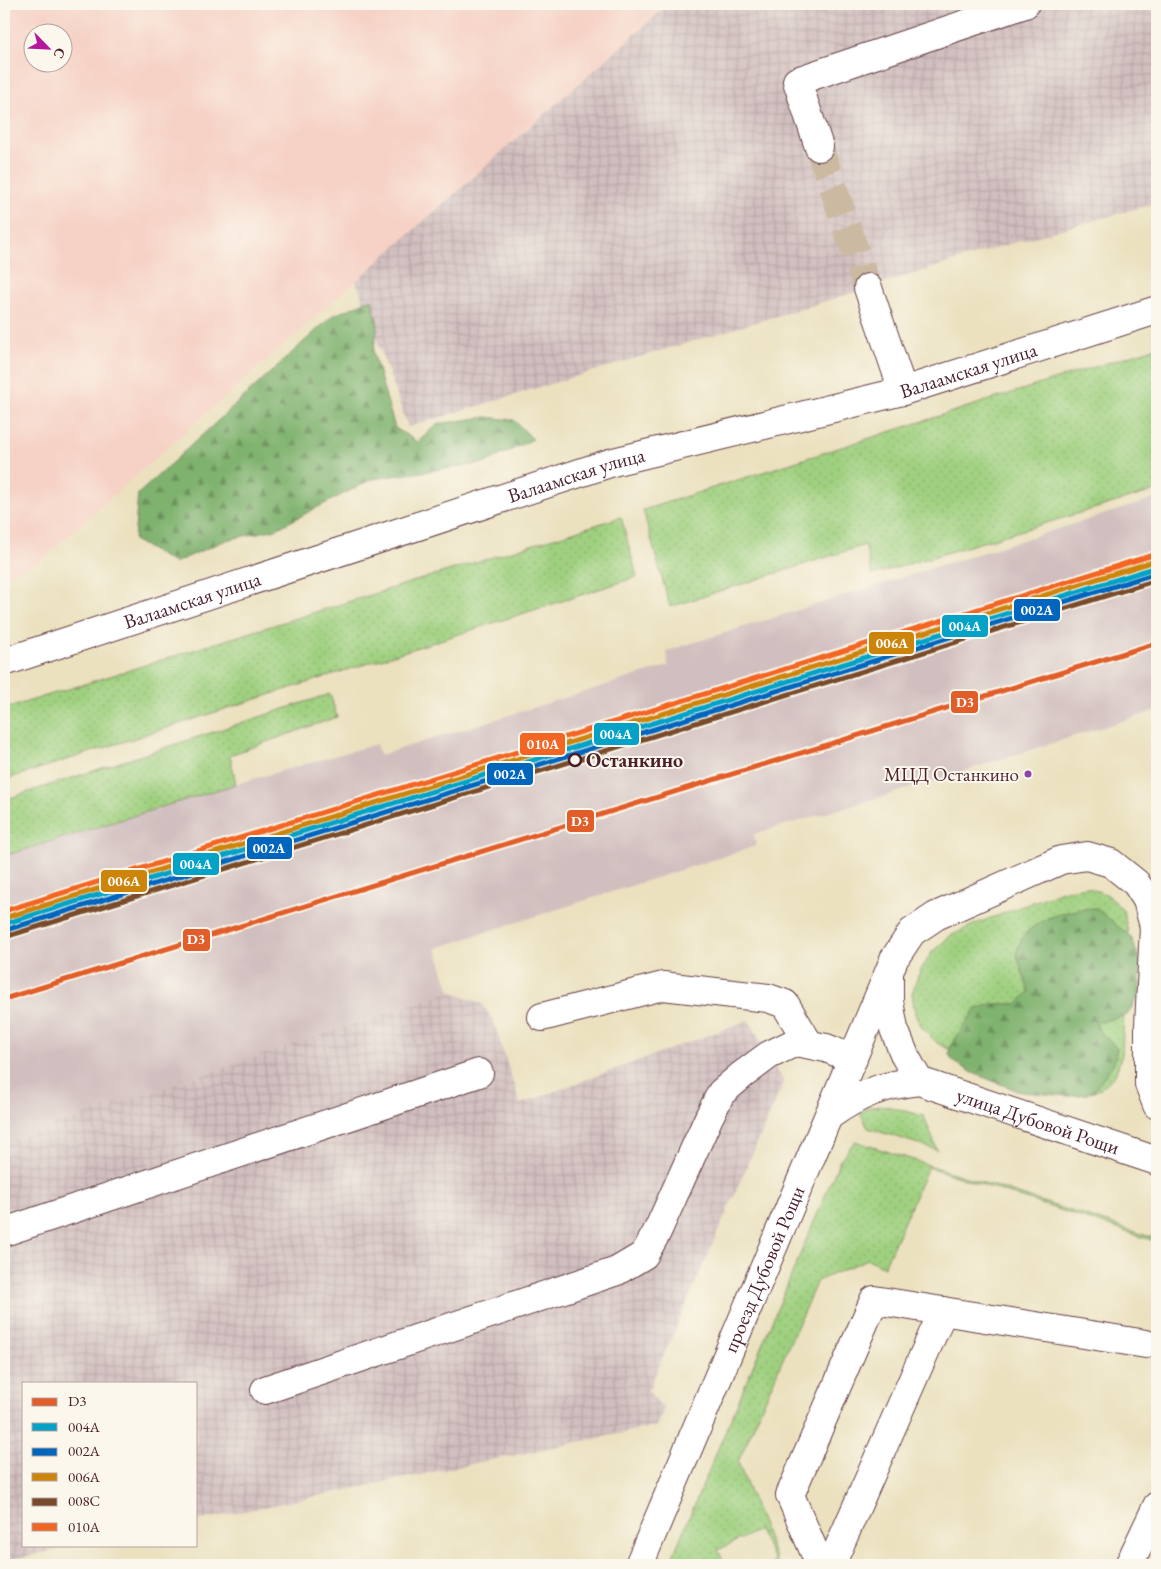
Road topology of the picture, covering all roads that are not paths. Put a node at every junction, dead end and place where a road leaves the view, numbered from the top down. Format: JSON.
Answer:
{"nodes":[{"id":1,"x":1025,"y":4,"type":"edge"},
{"id":2,"x":964,"y":13,"type":"edge"},
{"id":3,"x":819,"y":147,"type":"tunnel mouth"},
{"id":4,"x":868,"y":288,"type":"tunnel mouth"},
{"id":5,"x":1157,"y":310,"type":"edge"},
{"id":6,"x":903,"y":391,"type":"junction"},
{"id":7,"x":4,"y":662,"type":"edge"},
{"id":8,"x":1147,"y":881,"type":"edge"},
{"id":9,"x":889,"y":972,"type":"junction"},
{"id":10,"x":542,"y":1017,"type":"dead end"},
{"id":11,"x":809,"y":1044,"type":"junction"},
{"id":12,"x":853,"y":1059,"type":"junction"},
{"id":13,"x":479,"y":1074,"type":"dead end"},
{"id":14,"x":920,"y":1081,"type":"junction"},
{"id":15,"x":1157,"y":1105,"type":"edge"},
{"id":16,"x":830,"y":1115,"type":"junction"},
{"id":17,"x":1157,"y":1161,"type":"edge"},
{"id":18,"x":4,"y":1232,"type":"edge"},
{"id":19,"x":943,"y":1311,"type":"junction"},
{"id":20,"x":1146,"y":1344,"type":"dead end"},
{"id":21,"x":265,"y":1390,"type":"dead end"},
{"id":22,"x":1157,"y":1506,"type":"edge"},
{"id":23,"x":639,"y":1565,"type":"edge"},
{"id":24,"x":820,"y":1565,"type":"edge"},
{"id":25,"x":831,"y":1565,"type":"edge"},
{"id":26,"x":1129,"y":1565,"type":"edge"}],
"edges":[{"from":1,"to":2,"type":"street"},
{"from":2,"to":3,"type":"street"},
{"from":4,"to":6,"type":"street"},
{"from":5,"to":6,"type":"street","name":"Валаамская улица"},
{"from":6,"to":7,"type":"street","name":"Валаамская улица"},
{"from":8,"to":9,"type":"street","name":"проезд Дубовой Рощи"},
{"from":8,"to":15,"type":"street"},
{"from":9,"to":12,"type":"street","name":"проезд Дубовой Рощи"},
{"from":9,"to":14,"type":"street"},
{"from":10,"to":11,"type":"street"},
{"from":11,"to":12,"type":"street"},
{"from":11,"to":21,"type":"street"},
{"from":12,"to":16,"type":"street","name":"проезд Дубовой Рощи"},
{"from":13,"to":18,"type":"street"},
{"from":14,"to":16,"type":"street"},
{"from":14,"to":17,"type":"street","name":"улица Дубовой Рощи"},
{"from":16,"to":23,"type":"street","name":"проезд Дубовой Рощи"},
{"from":19,"to":20,"type":"street"},
{"from":19,"to":24,"type":"street"},
{"from":19,"to":25,"type":"street"},
{"from":22,"to":26,"type":"street"}]}
